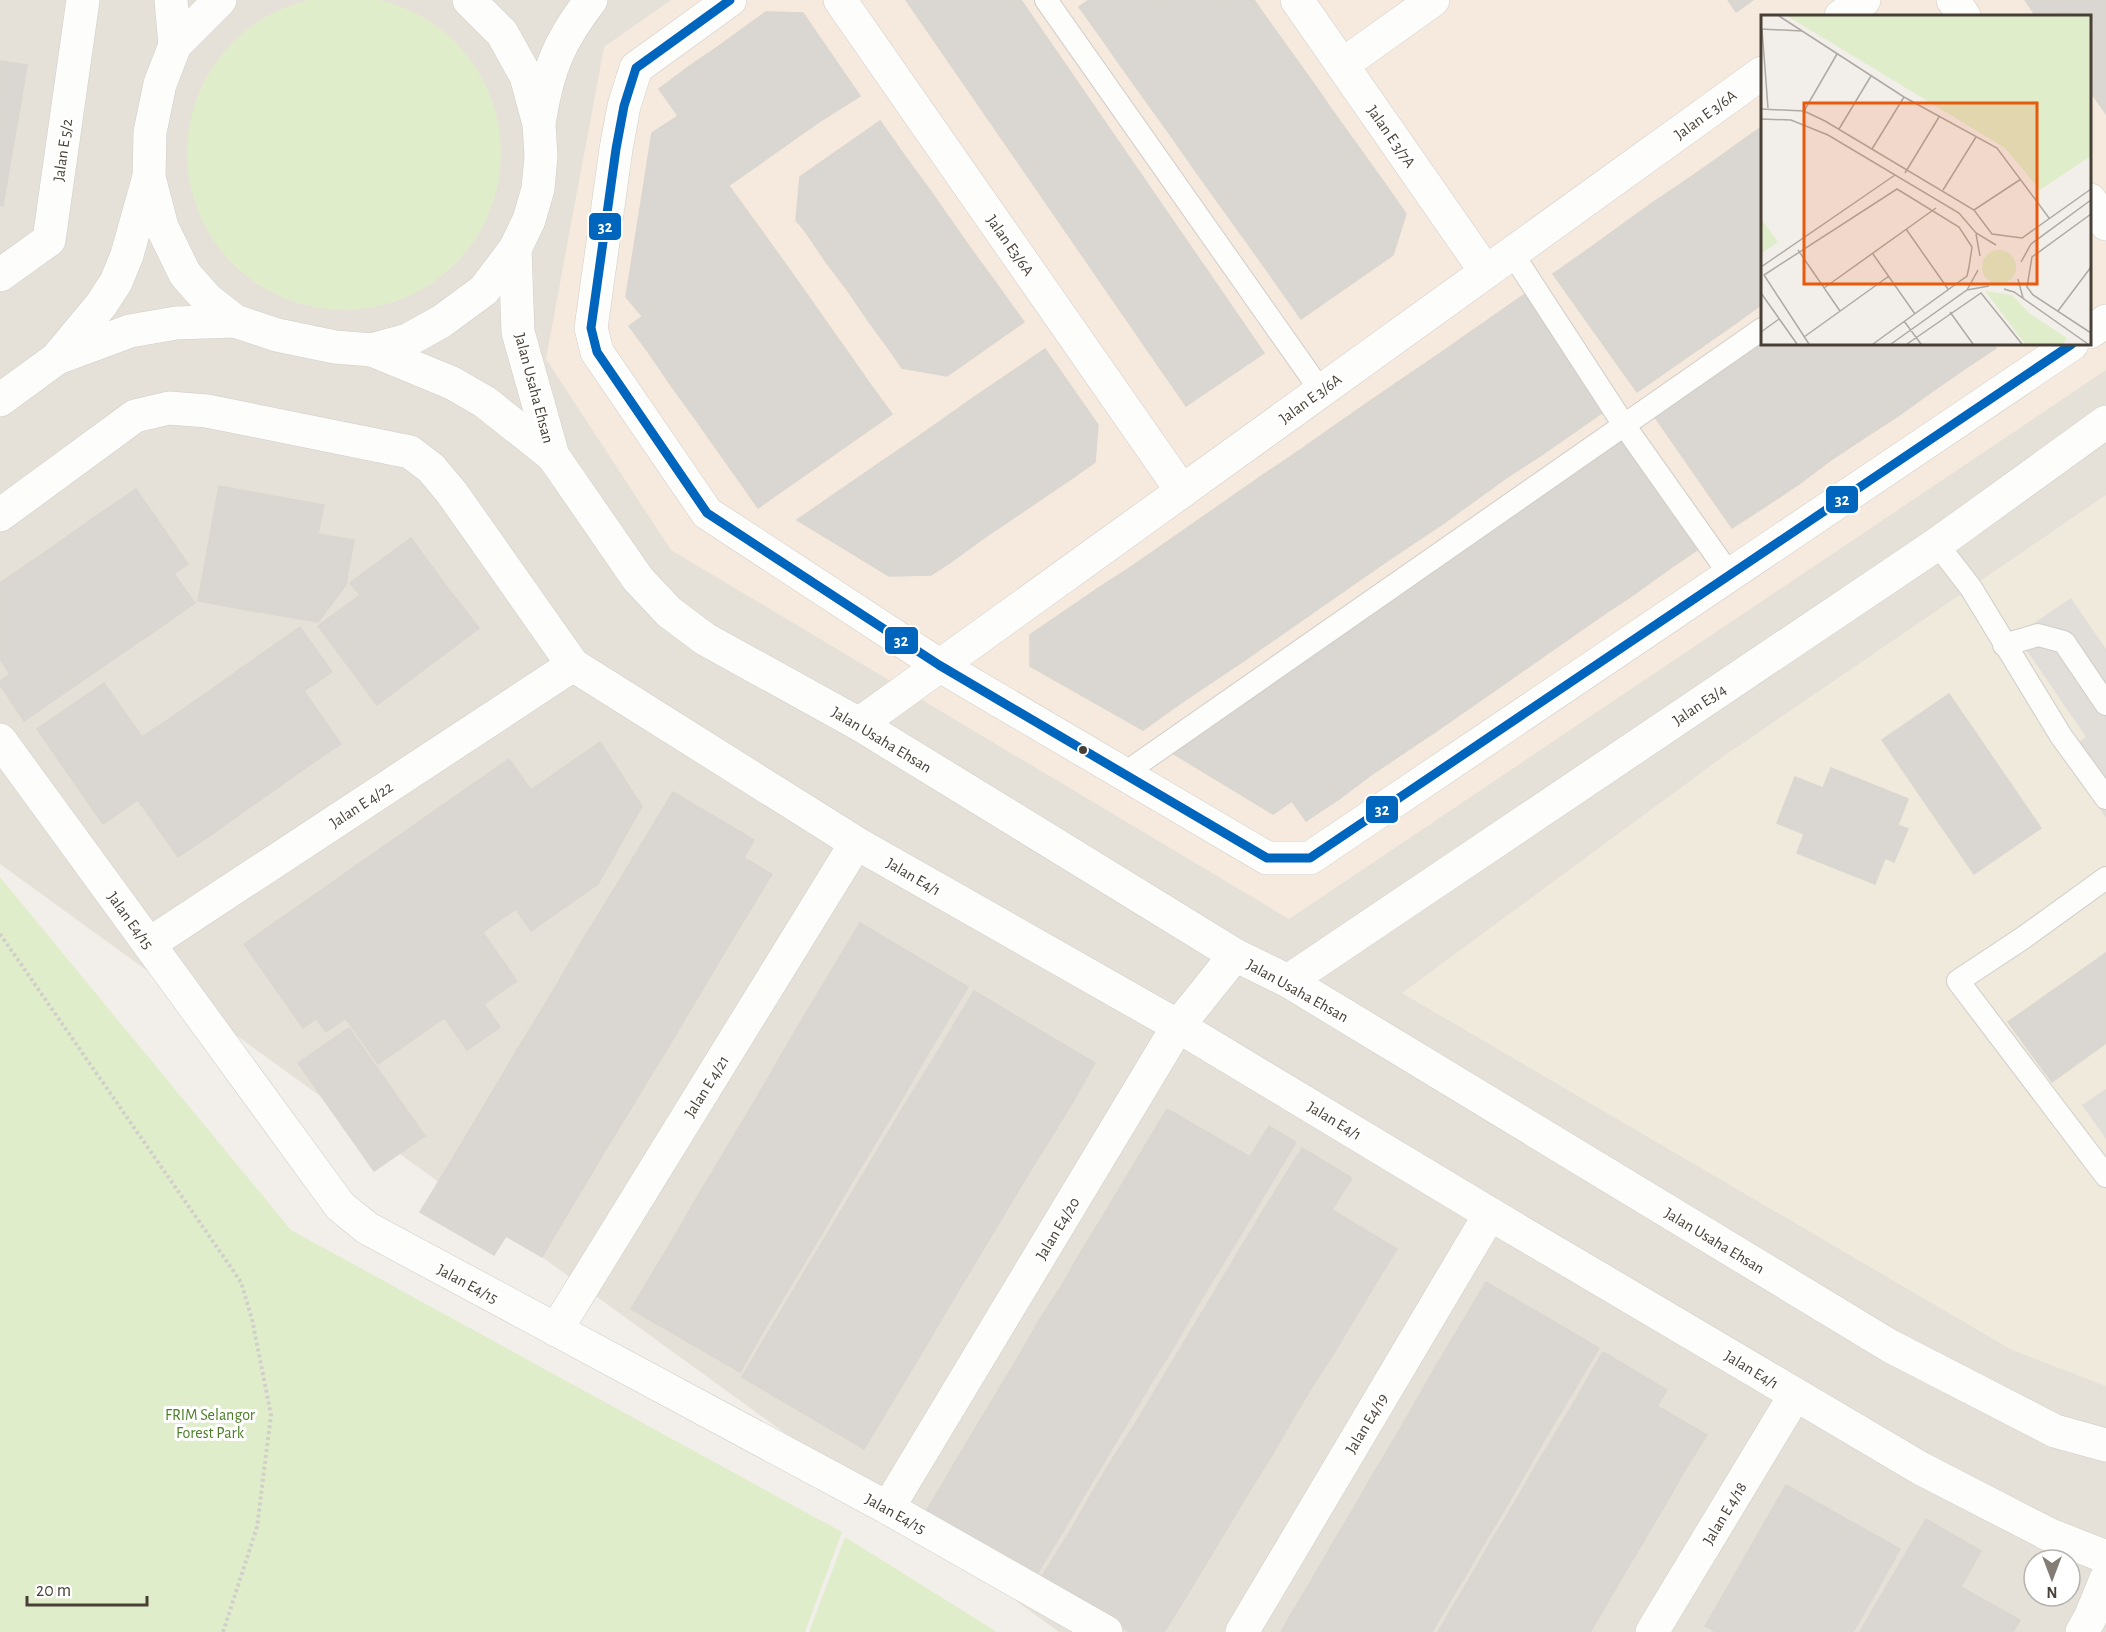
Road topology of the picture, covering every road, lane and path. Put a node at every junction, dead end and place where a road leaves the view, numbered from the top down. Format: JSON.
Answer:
{"nodes":[{"id":1,"x":83,"y":0,"type":"edge"},
{"id":2,"x":171,"y":0,"type":"edge"},
{"id":3,"x":220,"y":0,"type":"edge"},
{"id":4,"x":469,"y":0,"type":"edge"},
{"id":5,"x":591,"y":0,"type":"edge"},
{"id":6,"x":730,"y":0,"type":"edge"},
{"id":7,"x":840,"y":0,"type":"edge"},
{"id":8,"x":1046,"y":0,"type":"edge"},
{"id":9,"x":1297,"y":0,"type":"edge"},
{"id":10,"x":1433,"y":0,"type":"edge"},
{"id":11,"x":1864,"y":0,"type":"edge"},
{"id":12,"x":1953,"y":0,"type":"edge"},
{"id":13,"x":1842,"y":15,"type":"edge"},
{"id":14,"x":1963,"y":15,"type":"edge"},
{"id":15,"x":175,"y":45,"type":"junction"},
{"id":16,"x":1342,"y":65,"type":"junction"},
{"id":17,"x":1761,"y":74,"type":"edge"},
{"id":18,"x":539,"y":124,"type":"junction"},
{"id":19,"x":148,"y":177,"type":"junction"},
{"id":20,"x":2091,"y":202,"type":"edge"},
{"id":21,"x":2106,"y":225,"type":"edge"},
{"id":22,"x":515,"y":249,"type":"junction"},
{"id":23,"x":1499,"y":262,"type":"junction"},
{"id":24,"x":0,"y":275,"type":"edge"},
{"id":25,"x":235,"y":321,"type":"junction"},
{"id":26,"x":2106,"y":321,"type":"edge"},
{"id":27,"x":1761,"y":330,"type":"edge"},
{"id":28,"x":2091,"y":331,"type":"edge"},
{"id":29,"x":2071,"y":345,"type":"edge"},
{"id":30,"x":372,"y":350,"type":"junction"},
{"id":31,"x":56,"y":359,"type":"junction"},
{"id":32,"x":1321,"y":390,"type":"junction"},
{"id":33,"x":0,"y":400,"type":"edge"},
{"id":34,"x":2106,"y":422,"type":"edge"},
{"id":35,"x":1624,"y":425,"type":"junction"},
{"id":36,"x":553,"y":456,"type":"junction"},
{"id":37,"x":1182,"y":491,"type":"junction"},
{"id":38,"x":0,"y":515,"type":"edge"},
{"id":39,"x":1937,"y":544,"type":"junction"},
{"id":40,"x":1730,"y":575,"type":"junction"},
{"id":41,"x":2004,"y":645,"type":"junction"},
{"id":42,"x":573,"y":665,"type":"junction"},
{"id":43,"x":939,"y":665,"type":"junction"},
{"id":44,"x":2106,"y":705,"type":"edge"},
{"id":45,"x":859,"y":724,"type":"junction"},
{"id":46,"x":0,"y":740,"type":"edge"},
{"id":47,"x":1125,"y":773,"type":"junction"},
{"id":48,"x":2106,"y":798,"type":"edge"},
{"id":49,"x":856,"y":843,"type":"junction"},
{"id":50,"x":2106,"y":878,"type":"edge"},
{"id":51,"x":0,"y":934,"type":"edge"},
{"id":52,"x":148,"y":944,"type":"junction"},
{"id":53,"x":1235,"y":955,"type":"junction"},
{"id":54,"x":1288,"y":981,"type":"junction"},
{"id":55,"x":1178,"y":1026,"type":"junction"},
{"id":56,"x":2106,"y":1176,"type":"edge"},
{"id":57,"x":1490,"y":1214,"type":"junction"},
{"id":58,"x":556,"y":1330,"type":"junction"},
{"id":59,"x":1796,"y":1395,"type":"junction"},
{"id":60,"x":2106,"y":1445,"type":"edge"},
{"id":61,"x":888,"y":1508,"type":"junction"},
{"id":62,"x":2106,"y":1557,"type":"edge"},
{"id":63,"x":2106,"y":1579,"type":"edge"},
{"id":64,"x":223,"y":1632,"type":"edge"},
{"id":65,"x":1106,"y":1632,"type":"edge"},
{"id":66,"x":1242,"y":1632,"type":"edge"},
{"id":67,"x":1652,"y":1632,"type":"edge"},
{"id":68,"x":2082,"y":1632,"type":"edge"}],
"edges":[{"from":1,"to":24,"type":"street","name":"Jalan E 5/2"},
{"from":2,"to":15,"type":"street"},
{"from":3,"to":15,"type":"street"},
{"from":4,"to":18,"type":"street"},
{"from":5,"to":18,"type":"street"},
{"from":6,"to":43,"type":"street"},
{"from":7,"to":37,"type":"street","name":"Jalan E3/6A"},
{"from":8,"to":32,"type":"lane"},
{"from":9,"to":16,"type":"street","name":"Jalan E 3/7A"},
{"from":10,"to":16,"type":"street"},
{"from":11,"to":13,"type":"street"},
{"from":12,"to":14,"type":"street"},
{"from":15,"to":19,"type":"street"},
{"from":16,"to":23,"type":"street","name":"Jalan E 3/7A"},
{"from":17,"to":23,"type":"street","name":"Jalan E 3/6A"},
{"from":18,"to":22,"type":"street"},
{"from":19,"to":25,"type":"street"},
{"from":19,"to":31,"type":"street"},
{"from":20,"to":21,"type":"street"},
{"from":22,"to":30,"type":"street"},
{"from":22,"to":36,"type":"street","name":"Jalan Usaha Ehsan"},
{"from":23,"to":32,"type":"street","name":"Jalan E 3/6A"},
{"from":23,"to":35,"type":"lane"},
{"from":25,"to":30,"type":"street"},
{"from":25,"to":31,"type":"street"},
{"from":26,"to":28,"type":"street"},
{"from":27,"to":35,"type":"lane"},
{"from":29,"to":40,"type":"street"},
{"from":30,"to":36,"type":"street","name":"Jalan Usaha Ehsan"},
{"from":31,"to":33,"type":"street"},
{"from":32,"to":37,"type":"street","name":"Jalan E 3/6A"},
{"from":34,"to":39,"type":"street","name":"Jalan E3/4"},
{"from":35,"to":40,"type":"lane"},
{"from":35,"to":47,"type":"lane"},
{"from":36,"to":45,"type":"street","name":"Jalan Usaha Ehsan"},
{"from":37,"to":43,"type":"street","name":"Jalan E 3/6A"},
{"from":38,"to":42,"type":"street"},
{"from":39,"to":41,"type":"lane"},
{"from":39,"to":54,"type":"street","name":"Jalan E3/4"},
{"from":40,"to":47,"type":"street"},
{"from":41,"to":44,"type":"lane"},
{"from":41,"to":48,"type":"lane"},
{"from":42,"to":49,"type":"street","name":"Jalan E4/1"},
{"from":42,"to":52,"type":"street","name":"Jalan E 4/22"},
{"from":43,"to":45,"type":"street","name":"Jalan E 3/6A"},
{"from":43,"to":47,"type":"street"},
{"from":45,"to":53,"type":"street","name":"Jalan Usaha Ehsan"},
{"from":46,"to":52,"type":"street","name":"Jalan E4/15"},
{"from":49,"to":55,"type":"street","name":"Jalan E4/1"},
{"from":49,"to":58,"type":"street","name":"Jalan E 4/21"},
{"from":50,"to":56,"type":"lane"},
{"from":51,"to":64,"type":"path"},
{"from":52,"to":58,"type":"street","name":"Jalan E4/15"},
{"from":53,"to":54,"type":"street","name":"Jalan Usaha Ehsan"},
{"from":53,"to":55,"type":"street","name":"Jalan E4/20"},
{"from":54,"to":60,"type":"street","name":"Jalan Usaha Ehsan"},
{"from":55,"to":57,"type":"street","name":"Jalan E4/1"},
{"from":55,"to":61,"type":"street","name":"Jalan E4/20"},
{"from":57,"to":59,"type":"street","name":"Jalan E4/1"},
{"from":57,"to":66,"type":"street","name":"Jalan E4/19"},
{"from":58,"to":61,"type":"street","name":"Jalan E4/15"},
{"from":59,"to":62,"type":"street","name":"Jalan E4/1"},
{"from":59,"to":67,"type":"street","name":"Jalan E 4/18"},
{"from":61,"to":65,"type":"street","name":"Jalan E4/15"},
{"from":63,"to":68,"type":"street"}]}
